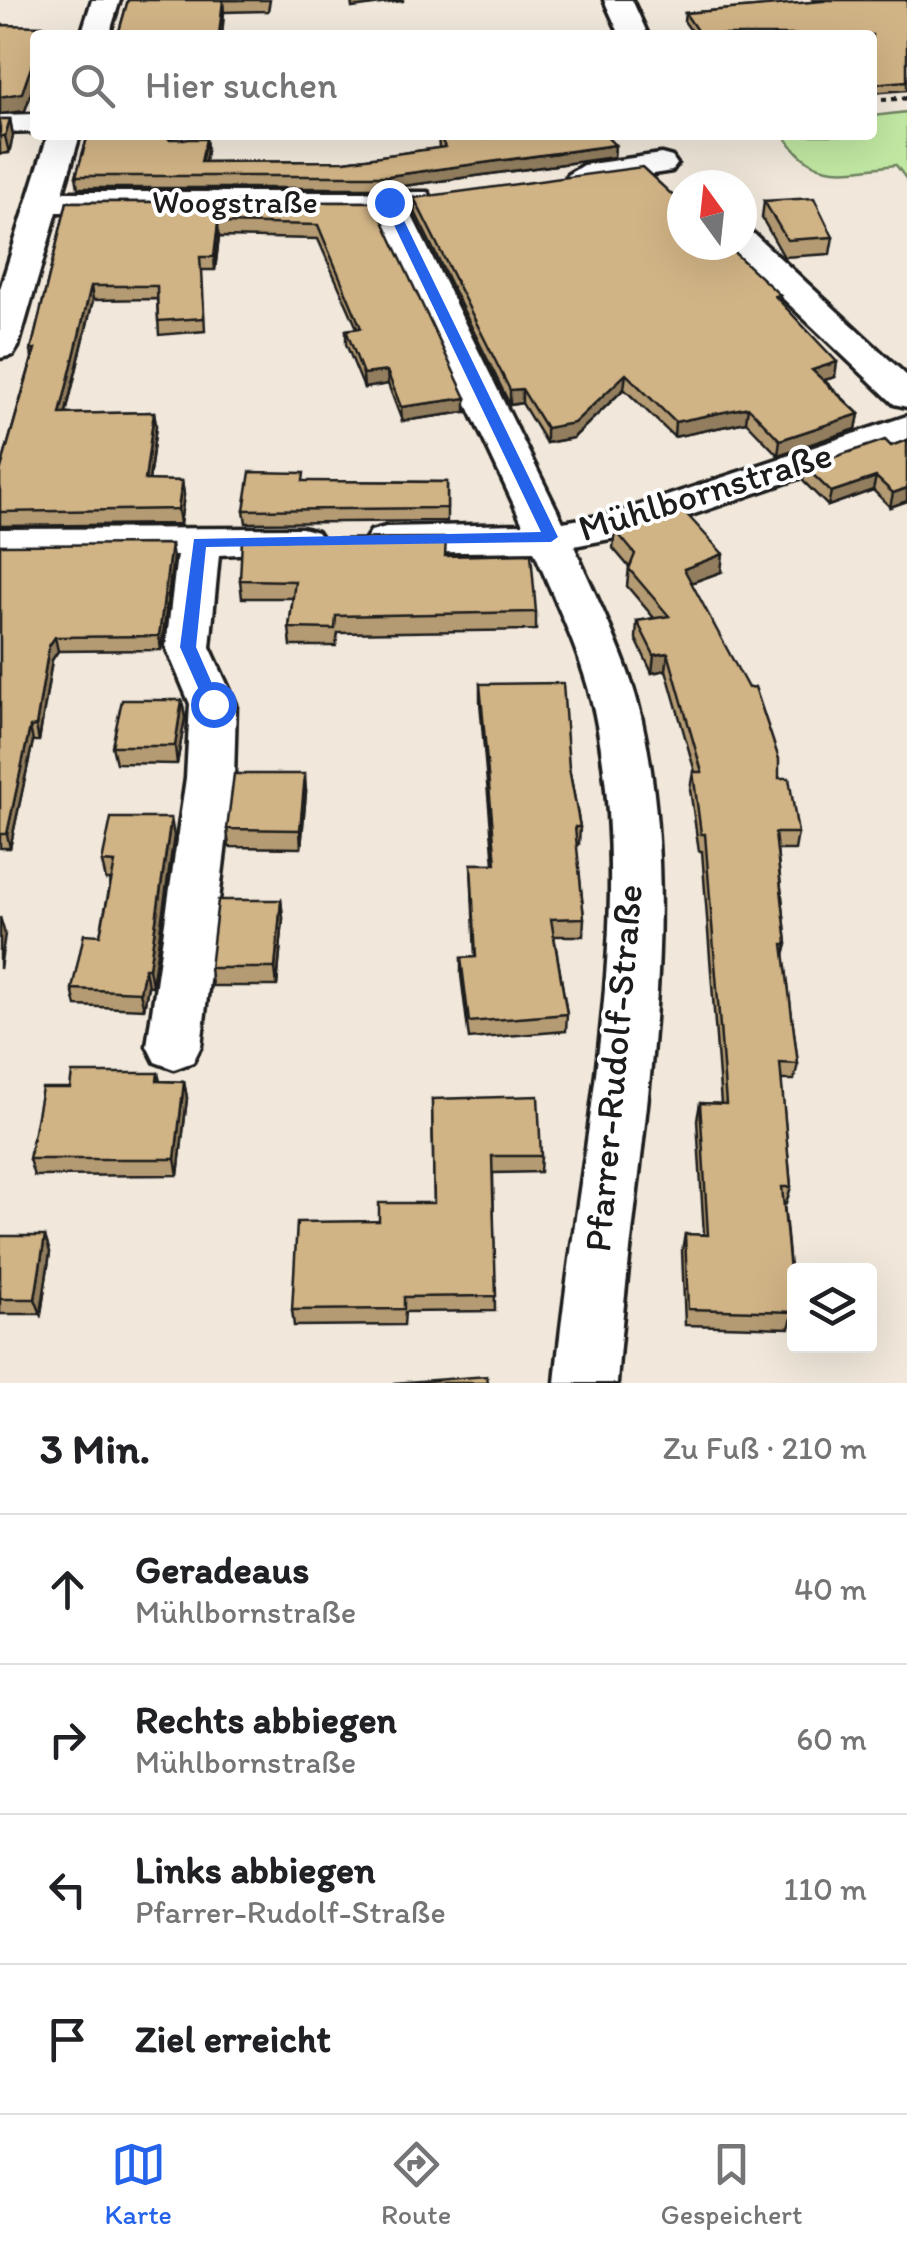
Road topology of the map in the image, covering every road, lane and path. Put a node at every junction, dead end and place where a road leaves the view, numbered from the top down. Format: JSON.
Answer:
{"nodes":[{"id":1,"x":106,"y":0,"type":"edge"},
{"id":2,"x":618,"y":0,"type":"edge"},
{"id":3,"x":97,"y":30,"type":"edge"},
{"id":4,"x":632,"y":30,"type":"edge"},
{"id":5,"x":907,"y":98,"type":"edge"},
{"id":6,"x":877,"y":100,"type":"edge"},
{"id":7,"x":30,"y":123,"type":"edge"},
{"id":8,"x":0,"y":124,"type":"edge"},
{"id":9,"x":63,"y":140,"type":"edge"},
{"id":10,"x":674,"y":162,"type":"edge"},
{"id":11,"x":544,"y":180,"type":"edge"},
{"id":12,"x":447,"y":194,"type":"edge"},
{"id":13,"x":46,"y":202,"type":"junction"},
{"id":14,"x":389,"y":202,"type":"junction"},
{"id":15,"x":757,"y":255,"type":"edge"},
{"id":16,"x":12,"y":261,"type":"edge"},
{"id":17,"x":0,"y":348,"type":"edge"},
{"id":18,"x":907,"y":396,"type":"edge"},
{"id":19,"x":907,"y":428,"type":"edge"},
{"id":20,"x":551,"y":537,"type":"junction"},
{"id":21,"x":0,"y":542,"type":"edge"},
{"id":22,"x":199,"y":542,"type":"junction"},
{"id":23,"x":174,"y":1046,"type":"dead end"},
{"id":24,"x":586,"y":1383,"type":"edge"}],
"edges":[{"from":1,"to":3,"type":"street"},
{"from":2,"to":4,"type":"street"},
{"from":5,"to":6,"type":"path"},
{"from":7,"to":8,"type":"street"},
{"from":9,"to":13,"type":"street"},
{"from":10,"to":11,"type":"street"},
{"from":12,"to":14,"type":"street","name":"Woogstraße"},
{"from":13,"to":14,"type":"street","name":"Woogstraße"},
{"from":13,"to":16,"type":"street"},
{"from":14,"to":20,"type":"street","name":"Pfarrer-Rudolf-Straße"},
{"from":15,"to":18,"type":"street"},
{"from":16,"to":17,"type":"street"},
{"from":19,"to":20,"type":"street","name":"Mühlbornstraße"},
{"from":20,"to":22,"type":"street","name":"Mühlbornstraße"},
{"from":20,"to":24,"type":"street","name":"Pfarrer-Rudolf-Straße"},
{"from":21,"to":22,"type":"street","name":"Mühlbornstraße"},
{"from":22,"to":23,"type":"street"}]}
